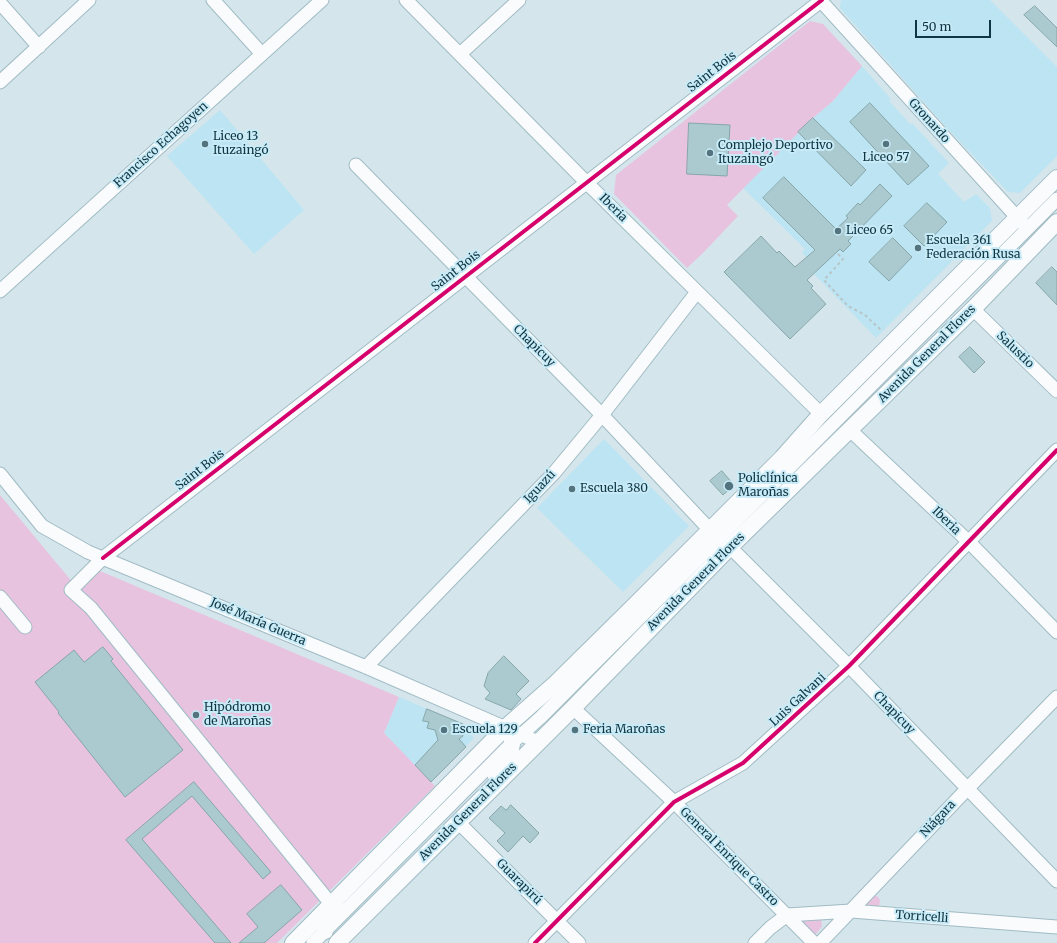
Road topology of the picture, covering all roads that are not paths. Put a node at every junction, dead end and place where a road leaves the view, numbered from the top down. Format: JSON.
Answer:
{"nodes":[{"id":1,"x":89,"y":0,"type":"edge"},
{"id":2,"x":213,"y":0,"type":"edge"},
{"id":3,"x":322,"y":0,"type":"edge"},
{"id":4,"x":406,"y":0,"type":"edge"},
{"id":5,"x":519,"y":0,"type":"edge"},
{"id":6,"x":821,"y":0,"type":"edge"},
{"id":7,"x":0,"y":3,"type":"edge"},
{"id":8,"x":39,"y":47,"type":"junction"},
{"id":9,"x":262,"y":54,"type":"junction"},
{"id":10,"x":460,"y":54,"type":"junction"},
{"id":11,"x":0,"y":82,"type":"edge"},
{"id":12,"x":356,"y":165,"type":"dead end"},
{"id":13,"x":1057,"y":178,"type":"edge"},
{"id":14,"x":586,"y":182,"type":"junction"},
{"id":15,"x":1057,"y":198,"type":"edge"},
{"id":16,"x":1057,"y":222,"type":"edge"},
{"id":17,"x":1022,"y":223,"type":"junction"},
{"id":18,"x":1040,"y":240,"type":"junction"},
{"id":19,"x":465,"y":276,"type":"junction"},
{"id":20,"x":0,"y":291,"type":"edge"},
{"id":21,"x":697,"y":292,"type":"junction"},
{"id":22,"x":973,"y":308,"type":"junction"},
{"id":23,"x":1057,"y":391,"type":"edge"},
{"id":24,"x":821,"y":414,"type":"junction"},
{"id":25,"x":602,"y":415,"type":"junction"},
{"id":26,"x":850,"y":430,"type":"junction"},
{"id":27,"x":1057,"y":450,"type":"edge"},
{"id":28,"x":0,"y":474,"type":"edge"},
{"id":29,"x":710,"y":530,"type":"junction"},
{"id":30,"x":969,"y":542,"type":"junction"},
{"id":31,"x":730,"y":547,"type":"junction"},
{"id":32,"x":103,"y":558,"type":"junction"},
{"id":33,"x":0,"y":597,"type":"edge"},
{"id":34,"x":25,"y":627,"type":"dead end"},
{"id":35,"x":1057,"y":632,"type":"edge"},
{"id":36,"x":849,"y":666,"type":"junction"},
{"id":37,"x":366,"y":667,"type":"junction"},
{"id":38,"x":1057,"y":697,"type":"edge"},
{"id":39,"x":573,"y":708,"type":"junction"},
{"id":40,"x":505,"y":728,"type":"junction"},
{"id":41,"x":516,"y":739,"type":"junction"},
{"id":42,"x":538,"y":742,"type":"junction"},
{"id":43,"x":968,"y":788,"type":"junction"},
{"id":44,"x":674,"y":802,"type":"junction"},
{"id":45,"x":458,"y":822,"type":"junction"},
{"id":46,"x":422,"y":834,"type":"junction"},
{"id":47,"x":370,"y":865,"type":"junction"},
{"id":48,"x":1057,"y":880,"type":"edge"},
{"id":49,"x":331,"y":904,"type":"junction"},
{"id":50,"x":851,"y":911,"type":"junction"},
{"id":51,"x":787,"y":915,"type":"junction"},
{"id":52,"x":557,"y":921,"type":"junction"},
{"id":53,"x":1057,"y":927,"type":"edge"},
{"id":54,"x":333,"y":936,"type":"edge"},
{"id":55,"x":293,"y":943,"type":"edge"},
{"id":56,"x":313,"y":943,"type":"edge"},
{"id":57,"x":535,"y":943,"type":"edge"},
{"id":58,"x":578,"y":943,"type":"edge"},
{"id":59,"x":755,"y":943,"type":"edge"},
{"id":60,"x":814,"y":943,"type":"edge"},
{"id":61,"x":820,"y":943,"type":"edge"}],
"edges":[{"from":1,"to":8,"type":"street"},
{"from":2,"to":9,"type":"street"},
{"from":3,"to":9,"type":"street","name":"Francisco Echagoyen"},
{"from":4,"to":10,"type":"street","name":"Iberia"},
{"from":5,"to":10,"type":"street"},
{"from":6,"to":14,"type":"street","name":"Saint Bois"},
{"from":6,"to":17,"type":"street","name":"Gronardo"},
{"from":7,"to":8,"type":"street"},
{"from":8,"to":11,"type":"street"},
{"from":9,"to":20,"type":"street","name":"Francisco Echagoyen"},
{"from":10,"to":14,"type":"street","name":"Iberia"},
{"from":12,"to":19,"type":"street","name":"Chapicuy"},
{"from":13,"to":17,"type":"main road","name":"Avenida General Flores"},
{"from":14,"to":19,"type":"street","name":"Saint Bois"},
{"from":14,"to":21,"type":"street","name":"Iberia"},
{"from":15,"to":17,"type":"street","name":"Avenida General Flores"},
{"from":16,"to":18,"type":"main road","name":"Avenida General Flores"},
{"from":17,"to":18,"type":"street","name":"Gronardo"},
{"from":17,"to":24,"type":"main road","name":"Avenida General Flores"},
{"from":17,"to":41,"type":"street","name":"Avenida General Flores"},
{"from":18,"to":22,"type":"main road","name":"Avenida General Flores"},
{"from":19,"to":25,"type":"street","name":"Chapicuy"},
{"from":19,"to":32,"type":"street","name":"Saint Bois"},
{"from":21,"to":24,"type":"street","name":"Iberia"},
{"from":21,"to":25,"type":"street","name":"Iguazú"},
{"from":22,"to":23,"type":"street","name":"Salustio"},
{"from":22,"to":26,"type":"main road","name":"Avenida General Flores"},
{"from":24,"to":29,"type":"main road","name":"Avenida General Flores"},
{"from":25,"to":29,"type":"street","name":"Chapicuy"},
{"from":25,"to":37,"type":"street","name":"Iguazú"},
{"from":26,"to":30,"type":"street","name":"Iberia"},
{"from":26,"to":31,"type":"main road","name":"Avenida General Flores"},
{"from":27,"to":30,"type":"street","name":"Luis Galvani"},
{"from":28,"to":32,"type":"street","name":"José María Guerra"},
{"from":29,"to":40,"type":"main road","name":"Avenida General Flores"},
{"from":30,"to":35,"type":"street","name":"Iberia"},
{"from":30,"to":36,"type":"street","name":"Luis Galvani"},
{"from":31,"to":36,"type":"street","name":"Chapicuy"},
{"from":31,"to":39,"type":"main road","name":"Avenida General Flores"},
{"from":32,"to":37,"type":"street","name":"José María Guerra"},
{"from":32,"to":49,"type":"street","name":"Saint Bois"},
{"from":33,"to":34,"type":"street"},
{"from":36,"to":43,"type":"street","name":"Chapicuy"},
{"from":36,"to":44,"type":"street","name":"Luis Galvani"},
{"from":37,"to":40,"type":"street","name":"José María Guerra"},
{"from":38,"to":43,"type":"street","name":"Niágara"},
{"from":39,"to":42,"type":"main road","name":"Avenida General Flores"},
{"from":39,"to":44,"type":"street","name":"General Enrique Castro"},
{"from":40,"to":41,"type":"main road"},
{"from":40,"to":47,"type":"main road","name":"Avenida General Flores"},
{"from":41,"to":42,"type":"street"},
{"from":41,"to":45,"type":"main road"},
{"from":41,"to":46,"type":"street","name":"Avenida General Flores"},
{"from":42,"to":45,"type":"main road","name":"Avenida General Flores"},
{"from":43,"to":48,"type":"street","name":"Chapicuy"},
{"from":43,"to":50,"type":"street","name":"Niágara"},
{"from":44,"to":51,"type":"street","name":"General Enrique Castro"},
{"from":44,"to":52,"type":"street","name":"Luis Galvani"},
{"from":45,"to":52,"type":"street","name":"Guarapirú"},
{"from":45,"to":54,"type":"main road","name":"Avenida General Flores"},
{"from":46,"to":47,"type":"street","name":"Avenida General Flores"},
{"from":46,"to":54,"type":"street","name":"Avenida General Flores"},
{"from":47,"to":49,"type":"main road","name":"Avenida General Flores"},
{"from":47,"to":54,"type":"main road"},
{"from":49,"to":54,"type":"main road","name":"Avenida General Flores"},
{"from":50,"to":51,"type":"street","name":"Torricelli"},
{"from":50,"to":53,"type":"street","name":"Torricelli"},
{"from":50,"to":61,"type":"street","name":"Niágara"},
{"from":51,"to":59,"type":"street"},
{"from":51,"to":60,"type":"street","name":"General Enrique Castro"},
{"from":52,"to":57,"type":"street","name":"Luis Galvani"},
{"from":52,"to":58,"type":"street","name":"Guarapirú"},
{"from":54,"to":55,"type":"main road","name":"Avenida General Flores"},
{"from":54,"to":56,"type":"street","name":"Avenida General Flores"}]}
